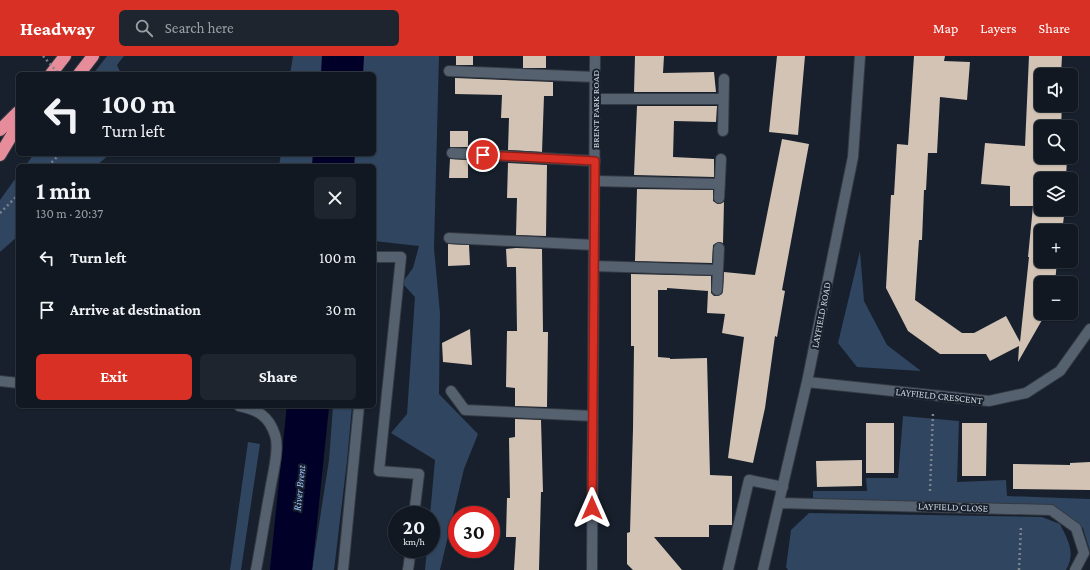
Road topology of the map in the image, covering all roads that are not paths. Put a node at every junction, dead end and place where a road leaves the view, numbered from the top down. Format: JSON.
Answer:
{"nodes":[{"id":1,"x":65,"y":56,"type":"edge"},
{"id":2,"x":92,"y":56,"type":"edge"},
{"id":3,"x":595,"y":56,"type":"edge"},
{"id":4,"x":860,"y":56,"type":"edge"},
{"id":5,"x":449,"y":71,"type":"dead end"},
{"id":6,"x":53,"y":72,"type":"edge"},
{"id":7,"x":80,"y":72,"type":"edge"},
{"id":8,"x":595,"y":77,"type":"junction"},
{"id":9,"x":724,"y":78,"type":"dead end"},
{"id":10,"x":595,"y":99,"type":"junction"},
{"id":11,"x":723,"y":99,"type":"junction"},
{"id":12,"x":16,"y":114,"type":"edge"},
{"id":13,"x":16,"y":128,"type":"edge"},
{"id":14,"x":0,"y":130,"type":"edge"},
{"id":15,"x":723,"y":131,"type":"dead end"},
{"id":16,"x":16,"y":144,"type":"edge"},
{"id":17,"x":452,"y":153,"type":"dead end"},
{"id":18,"x":0,"y":155,"type":"edge"},
{"id":19,"x":721,"y":159,"type":"dead end"},
{"id":20,"x":0,"y":161,"type":"edge"},
{"id":21,"x":595,"y":161,"type":"junction"},
{"id":22,"x":594,"y":181,"type":"junction"},
{"id":23,"x":720,"y":184,"type":"junction"},
{"id":24,"x":719,"y":198,"type":"dead end"},
{"id":25,"x":449,"y":238,"type":"dead end"},
{"id":26,"x":594,"y":245,"type":"junction"},
{"id":27,"x":718,"y":248,"type":"dead end"},
{"id":28,"x":376,"y":257,"type":"edge"},
{"id":29,"x":594,"y":266,"type":"junction"},
{"id":30,"x":718,"y":270,"type":"junction"},
{"id":31,"x":717,"y":290,"type":"dead end"},
{"id":32,"x":1090,"y":329,"type":"edge"},
{"id":33,"x":0,"y":381,"type":"edge"},
{"id":34,"x":807,"y":382,"type":"junction"},
{"id":35,"x":16,"y":383,"type":"edge"},
{"id":36,"x":451,"y":392,"type":"dead end"},
{"id":37,"x":245,"y":408,"type":"edge"},
{"id":38,"x":359,"y":408,"type":"edge"},
{"id":39,"x":593,"y":416,"type":"junction"},
{"id":40,"x":783,"y":487,"type":"junction"},
{"id":41,"x":779,"y":503,"type":"junction"},
{"id":42,"x":415,"y":506,"type":"edge"},
{"id":43,"x":410,"y":558,"type":"edge"},
{"id":44,"x":256,"y":570,"type":"edge"},
{"id":45,"x":343,"y":570,"type":"edge"},
{"id":46,"x":408,"y":570,"type":"edge"},
{"id":47,"x":592,"y":570,"type":"edge"},
{"id":48,"x":728,"y":570,"type":"edge"},
{"id":49,"x":763,"y":570,"type":"edge"},
{"id":50,"x":1075,"y":570,"type":"edge"}],
"edges":[{"from":1,"to":6,"type":"highway"},
{"from":2,"to":7,"type":"highway"},
{"from":3,"to":8,"type":"street","name":"BRENT PARK ROAD"},
{"from":4,"to":34,"type":"street","name":"LAYFIELD ROAD"},
{"from":5,"to":8,"type":"street"},
{"from":8,"to":10,"type":"street","name":"BRENT PARK ROAD"},
{"from":9,"to":11,"type":"street"},
{"from":10,"to":11,"type":"street"},
{"from":10,"to":21,"type":"street","name":"BRENT PARK ROAD"},
{"from":11,"to":15,"type":"street"},
{"from":12,"to":14,"type":"highway"},
{"from":13,"to":18,"type":"highway"},
{"from":16,"to":20,"type":"highway"},
{"from":17,"to":21,"type":"street"},
{"from":19,"to":23,"type":"street"},
{"from":21,"to":22,"type":"street","name":"BRENT PARK ROAD"},
{"from":22,"to":23,"type":"street"},
{"from":22,"to":26,"type":"street","name":"BRENT PARK ROAD"},
{"from":23,"to":24,"type":"street"},
{"from":25,"to":26,"type":"street"},
{"from":26,"to":29,"type":"street","name":"BRENT PARK ROAD"},
{"from":27,"to":30,"type":"street"},
{"from":28,"to":42,"type":"street"},
{"from":29,"to":30,"type":"street"},
{"from":29,"to":39,"type":"street","name":"BRENT PARK ROAD"},
{"from":30,"to":31,"type":"street"},
{"from":32,"to":34,"type":"street","name":"LAYFIELD CRESCENT"},
{"from":33,"to":35,"type":"street"},
{"from":34,"to":40,"type":"street","name":"LAYFIELD ROAD"},
{"from":36,"to":39,"type":"street"},
{"from":37,"to":44,"type":"street"},
{"from":38,"to":45,"type":"street"},
{"from":39,"to":47,"type":"street","name":"BRENT PARK ROAD"},
{"from":40,"to":41,"type":"street","name":"LAYFIELD ROAD"},
{"from":40,"to":48,"type":"street"},
{"from":41,"to":49,"type":"street","name":"LAYFIELD ROAD"},
{"from":41,"to":50,"type":"street","name":"LAYFIELD CLOSE"},
{"from":43,"to":46,"type":"street"}]}
